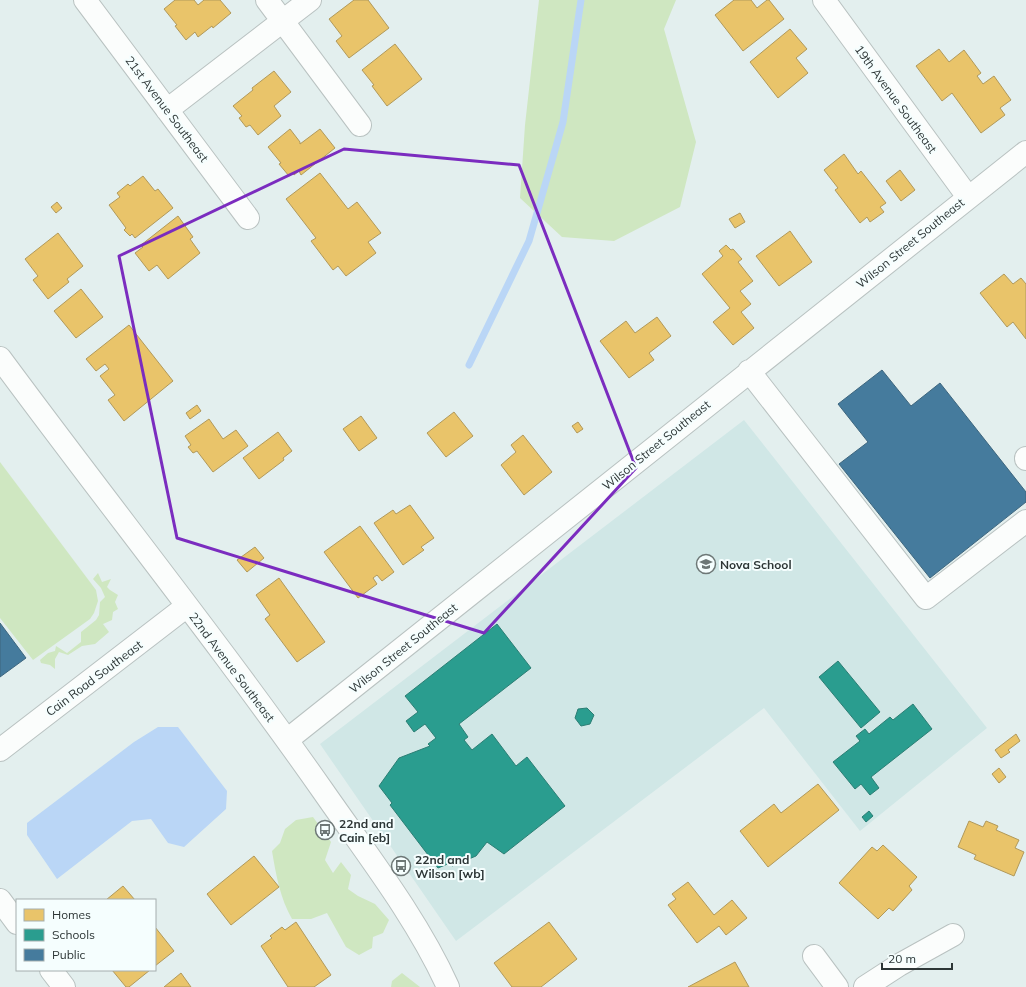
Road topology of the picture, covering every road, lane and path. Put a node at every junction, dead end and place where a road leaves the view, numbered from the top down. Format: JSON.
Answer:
{"nodes":[{"id":1,"x":85,"y":0,"type":"edge"},
{"id":2,"x":267,"y":0,"type":"edge"},
{"id":3,"x":310,"y":0,"type":"edge"},
{"id":4,"x":824,"y":0,"type":"edge"},
{"id":5,"x":282,"y":21,"type":"junction"},
{"id":6,"x":167,"y":110,"type":"junction"},
{"id":7,"x":360,"y":125,"type":"dead end"},
{"id":8,"x":1026,"y":152,"type":"edge"},
{"id":9,"x":968,"y":197,"type":"junction"},
{"id":10,"x":248,"y":218,"type":"dead end"},
{"id":11,"x":0,"y":358,"type":"edge"},
{"id":12,"x":749,"y":371,"type":"junction"},
{"id":13,"x":1026,"y":521,"type":"edge"},
{"id":14,"x":187,"y":606,"type":"junction"},
{"id":15,"x":287,"y":740,"type":"junction"},
{"id":16,"x":0,"y":750,"type":"edge"},
{"id":17,"x":0,"y":900,"type":"edge"},
{"id":18,"x":16,"y":922,"type":"edge"},
{"id":19,"x":953,"y":935,"type":"dead end"},
{"id":20,"x":814,"y":956,"type":"dead end"},
{"id":21,"x":52,"y":971,"type":"edge"},
{"id":22,"x":64,"y":987,"type":"edge"},
{"id":23,"x":448,"y":987,"type":"edge"},
{"id":24,"x":837,"y":987,"type":"edge"},
{"id":25,"x":866,"y":987,"type":"edge"}],
"edges":[{"from":1,"to":6,"type":"street","name":"21st Avenue Southeast"},
{"from":2,"to":5,"type":"street"},
{"from":3,"to":5,"type":"street"},
{"from":4,"to":9,"type":"street","name":"19th Avenue Southeast"},
{"from":5,"to":6,"type":"street"},
{"from":5,"to":7,"type":"street"},
{"from":6,"to":10,"type":"street","name":"21st Avenue Southeast"},
{"from":8,"to":9,"type":"street","name":"Wilson Street Southeast"},
{"from":9,"to":12,"type":"street","name":"Wilson Street Southeast"},
{"from":11,"to":14,"type":"street","name":"22nd Avenue Southeast"},
{"from":12,"to":13,"type":"street"},
{"from":12,"to":15,"type":"street","name":"Wilson Street Southeast"},
{"from":14,"to":15,"type":"street","name":"22nd Avenue Southeast"},
{"from":14,"to":16,"type":"street","name":"Cain Road Southeast"},
{"from":15,"to":23,"type":"street","name":"22nd Avenue Southeast"},
{"from":17,"to":18,"type":"street"},
{"from":19,"to":25,"type":"street"},
{"from":20,"to":24,"type":"street"},
{"from":21,"to":22,"type":"street"}]}
